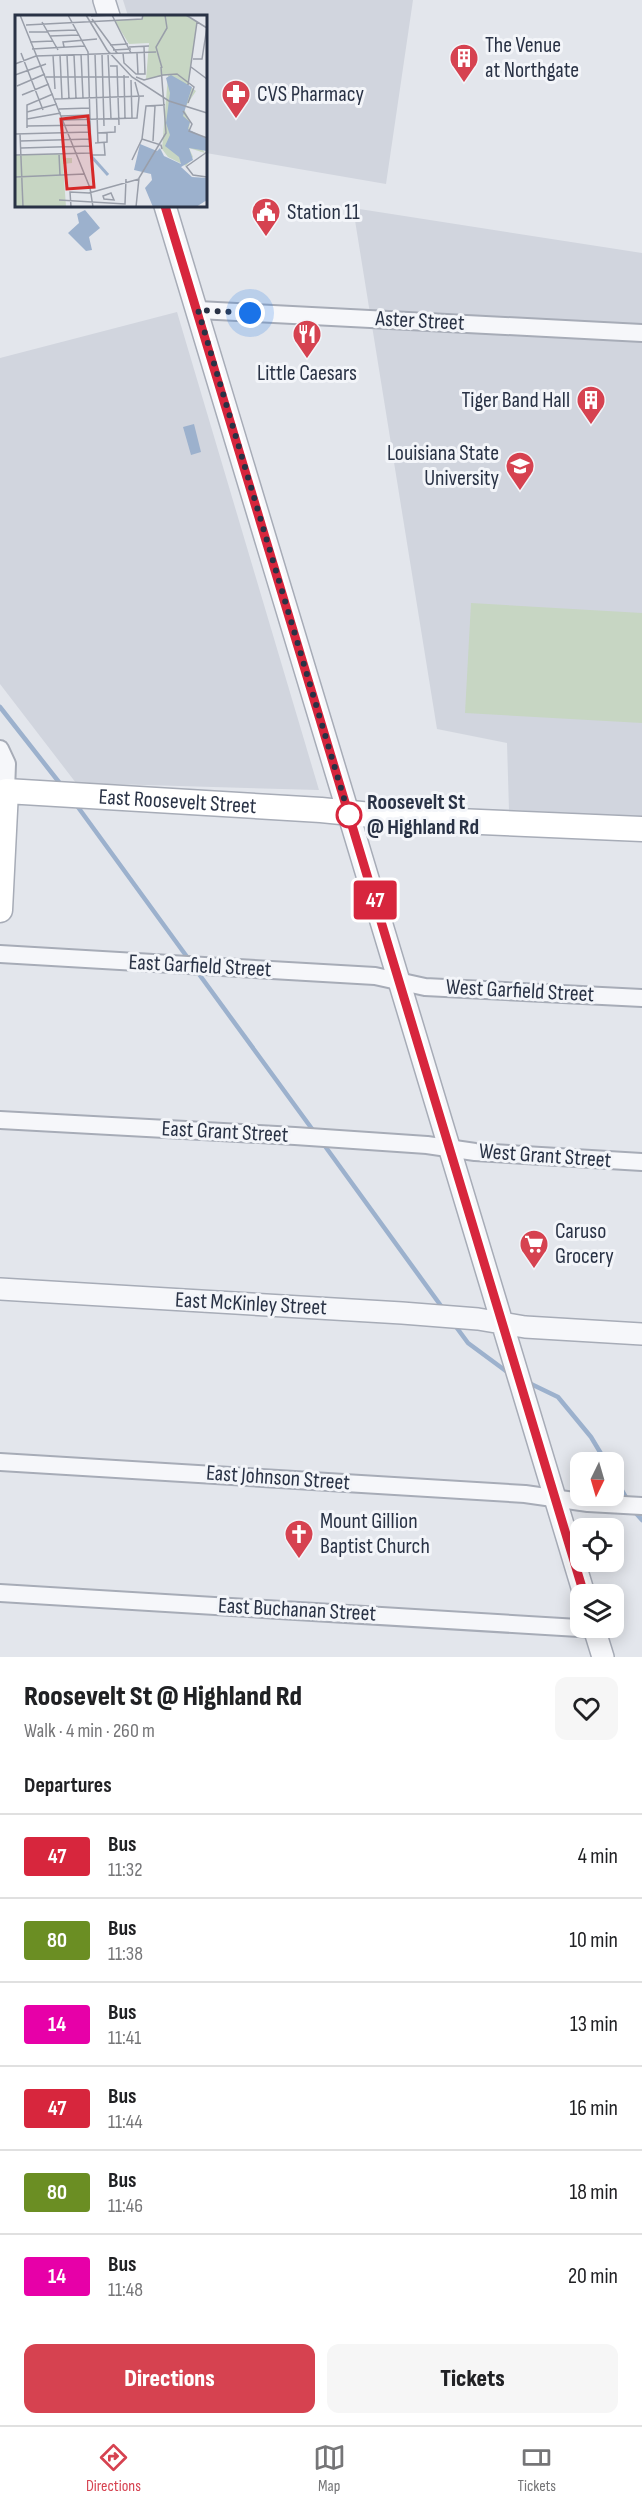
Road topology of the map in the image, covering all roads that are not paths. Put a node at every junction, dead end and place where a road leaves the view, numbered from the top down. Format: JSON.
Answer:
{"nodes":[{"id":1,"x":104,"y":0,"type":"edge"},
{"id":2,"x":109,"y":15,"type":"edge"},
{"id":3,"x":165,"y":207,"type":"edge"},
{"id":4,"x":198,"y":310,"type":"junction"},
{"id":5,"x":642,"y":333,"type":"edge"},
{"id":6,"x":0,"y":749,"type":"edge"},
{"id":7,"x":6,"y":791,"type":"junction"},
{"id":8,"x":349,"y":813,"type":"junction"},
{"id":9,"x":642,"y":830,"type":"edge"},
{"id":10,"x":0,"y":910,"type":"edge"},
{"id":11,"x":0,"y":954,"type":"edge"},
{"id":12,"x":399,"y":981,"type":"junction"},
{"id":13,"x":642,"y":998,"type":"edge"},
{"id":14,"x":0,"y":1120,"type":"edge"},
{"id":15,"x":449,"y":1148,"type":"junction"},
{"id":16,"x":642,"y":1162,"type":"edge"},
{"id":17,"x":0,"y":1289,"type":"edge"},
{"id":18,"x":505,"y":1332,"type":"junction"},
{"id":19,"x":642,"y":1334,"type":"edge"},
{"id":20,"x":0,"y":1462,"type":"edge"},
{"id":21,"x":555,"y":1498,"type":"junction"},
{"id":22,"x":642,"y":1506,"type":"edge"},
{"id":23,"x":581,"y":1584,"type":"edge"},
{"id":24,"x":0,"y":1593,"type":"edge"},
{"id":25,"x":570,"y":1627,"type":"edge"},
{"id":26,"x":597,"y":1638,"type":"edge"},
{"id":27,"x":603,"y":1657,"type":"edge"}],
"edges":[{"from":1,"to":2,"type":"street"},
{"from":3,"to":4,"type":"street"},
{"from":4,"to":5,"type":"street","name":"Aster Street"},
{"from":4,"to":8,"type":"street"},
{"from":6,"to":7,"type":"street"},
{"from":7,"to":8,"type":"main road","name":"East Roosevelt Street"},
{"from":7,"to":10,"type":"main road"},
{"from":8,"to":9,"type":"main road","name":"East Roosevelt Street"},
{"from":8,"to":12,"type":"street"},
{"from":11,"to":12,"type":"street","name":"East Garfield Street"},
{"from":12,"to":13,"type":"street","name":"West Garfield Street"},
{"from":12,"to":15,"type":"street"},
{"from":14,"to":15,"type":"street","name":"East Grant Street"},
{"from":15,"to":16,"type":"street","name":"West Grant Street"},
{"from":15,"to":18,"type":"street"},
{"from":17,"to":18,"type":"street","name":"East McKinley Street"},
{"from":18,"to":19,"type":"street","name":"East McKinley Street"},
{"from":18,"to":21,"type":"street"},
{"from":20,"to":21,"type":"street","name":"East Johnson Street"},
{"from":21,"to":22,"type":"street","name":"East Johnson Street"},
{"from":21,"to":23,"type":"street"},
{"from":24,"to":25,"type":"street","name":"East Buchanan Street"},
{"from":26,"to":27,"type":"street"}]}
